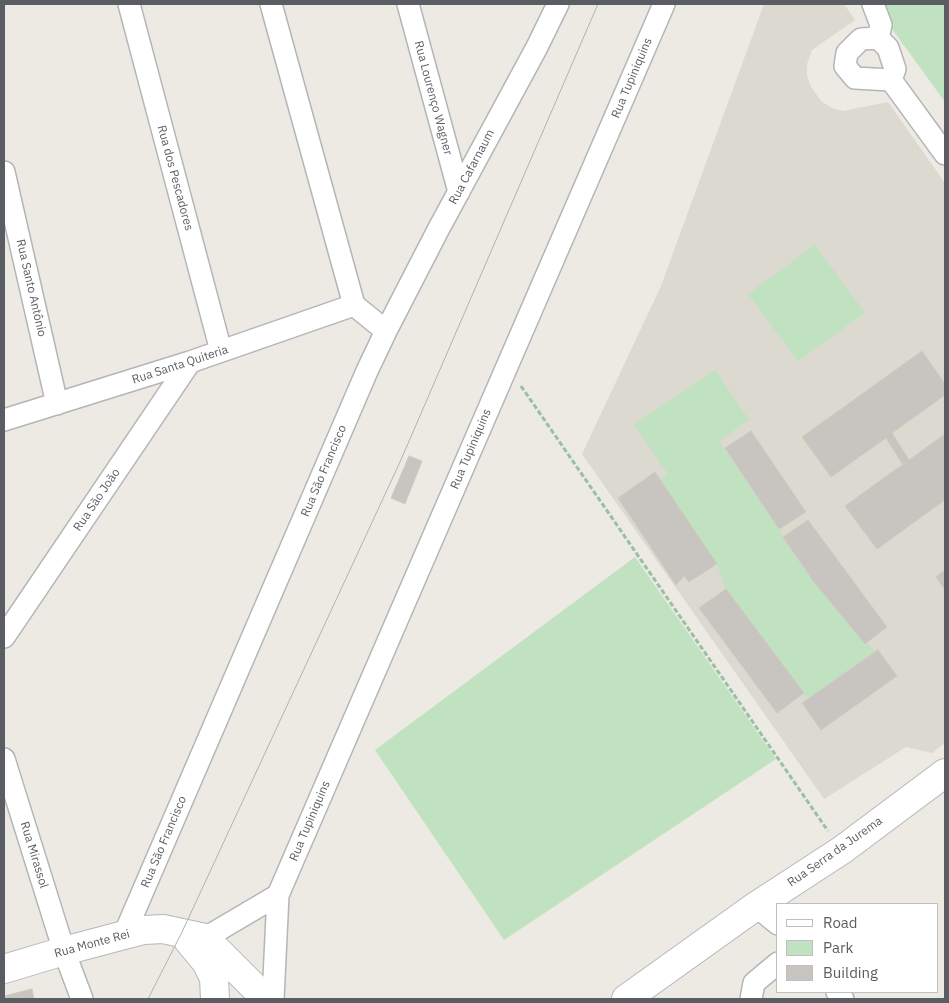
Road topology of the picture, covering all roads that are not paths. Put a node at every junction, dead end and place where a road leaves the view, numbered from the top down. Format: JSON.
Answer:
{"nodes":[{"id":1,"x":129,"y":4,"type":"edge"},
{"id":2,"x":271,"y":4,"type":"edge"},
{"id":3,"x":408,"y":4,"type":"edge"},
{"id":4,"x":558,"y":4,"type":"edge"},
{"id":5,"x":664,"y":4,"type":"edge"},
{"id":6,"x":873,"y":4,"type":"edge"},
{"id":7,"x":545,"y":13,"type":"edge"},
{"id":8,"x":878,"y":38,"type":"junction"},
{"id":9,"x":891,"y":80,"type":"junction"},
{"id":10,"x":945,"y":154,"type":"edge"},
{"id":11,"x":4,"y":172,"type":"edge"},
{"id":12,"x":459,"y":192,"type":"junction"},
{"id":13,"x":354,"y":305,"type":"junction"},
{"id":14,"x":386,"y":331,"type":"junction"},
{"id":15,"x":221,"y":351,"type":"junction"},
{"id":16,"x":190,"y":362,"type":"junction"},
{"id":17,"x":57,"y":404,"type":"junction"},
{"id":18,"x":4,"y":420,"type":"edge"},
{"id":19,"x":4,"y":637,"type":"edge"},
{"id":20,"x":4,"y":759,"type":"edge"},
{"id":21,"x":945,"y":773,"type":"edge"},
{"id":22,"x":278,"y":895,"type":"junction"},
{"id":23,"x":756,"y":906,"type":"junction"},
{"id":24,"x":776,"y":922,"type":"edge"},
{"id":25,"x":124,"y":935,"type":"junction"},
{"id":26,"x":194,"y":935,"type":"junction"},
{"id":27,"x":64,"y":951,"type":"junction"},
{"id":28,"x":776,"y":965,"type":"edge"},
{"id":29,"x":4,"y":969,"type":"edge"},
{"id":30,"x":82,"y":999,"type":"edge"},
{"id":31,"x":215,"y":999,"type":"edge"},
{"id":32,"x":266,"y":999,"type":"edge"},
{"id":33,"x":273,"y":999,"type":"edge"},
{"id":34,"x":626,"y":999,"type":"edge"},
{"id":35,"x":751,"y":999,"type":"edge"}],
"edges":[{"from":1,"to":15,"type":"street","name":"Rua dos Pescadores"},
{"from":2,"to":13,"type":"street"},
{"from":3,"to":12,"type":"street","name":"Rua Lourenço Wagner"},
{"from":4,"to":7,"type":"street","name":"Rua Cafarnaum"},
{"from":5,"to":22,"type":"street","name":"Rua Tupiniquins"},
{"from":6,"to":8,"type":"street"},
{"from":7,"to":12,"type":"street","name":"Rua Cafarnaum"},
{"from":8,"to":9,"type":"street"},
{"from":8,"to":9,"type":"street"},
{"from":9,"to":10,"type":"street"},
{"from":11,"to":17,"type":"street","name":"Rua Santo Antônio"},
{"from":12,"to":14,"type":"street","name":"Rua Cafarnaum"},
{"from":13,"to":14,"type":"street"},
{"from":13,"to":15,"type":"street","name":"Rua Santa Quiteria"},
{"from":14,"to":25,"type":"street","name":"Rua São Francisco"},
{"from":15,"to":16,"type":"street","name":"Rua Santa Quiteria"},
{"from":16,"to":17,"type":"street","name":"Rua Santa Quiteria"},
{"from":16,"to":19,"type":"street","name":"Rua São João"},
{"from":17,"to":18,"type":"street","name":"Rua Santa Quiteria"},
{"from":20,"to":27,"type":"street","name":"Rua Mirassol"},
{"from":21,"to":23,"type":"main road","name":"Rua Serra da Jurema"},
{"from":22,"to":26,"type":"street"},
{"from":22,"to":33,"type":"street","name":"Rua Tupiniquins"},
{"from":23,"to":24,"type":"street"},
{"from":23,"to":34,"type":"main road","name":"Rua Serra da Jurema"},
{"from":25,"to":26,"type":"main road","name":"Rua Monte Rei"},
{"from":25,"to":27,"type":"main road","name":"Rua Monte Rei"},
{"from":26,"to":31,"type":"main road"},
{"from":26,"to":32,"type":"main road"},
{"from":27,"to":29,"type":"main road","name":"Rua Monte Rei"},
{"from":27,"to":30,"type":"street","name":"Rua Mirassol"},
{"from":28,"to":35,"type":"street"}]}
